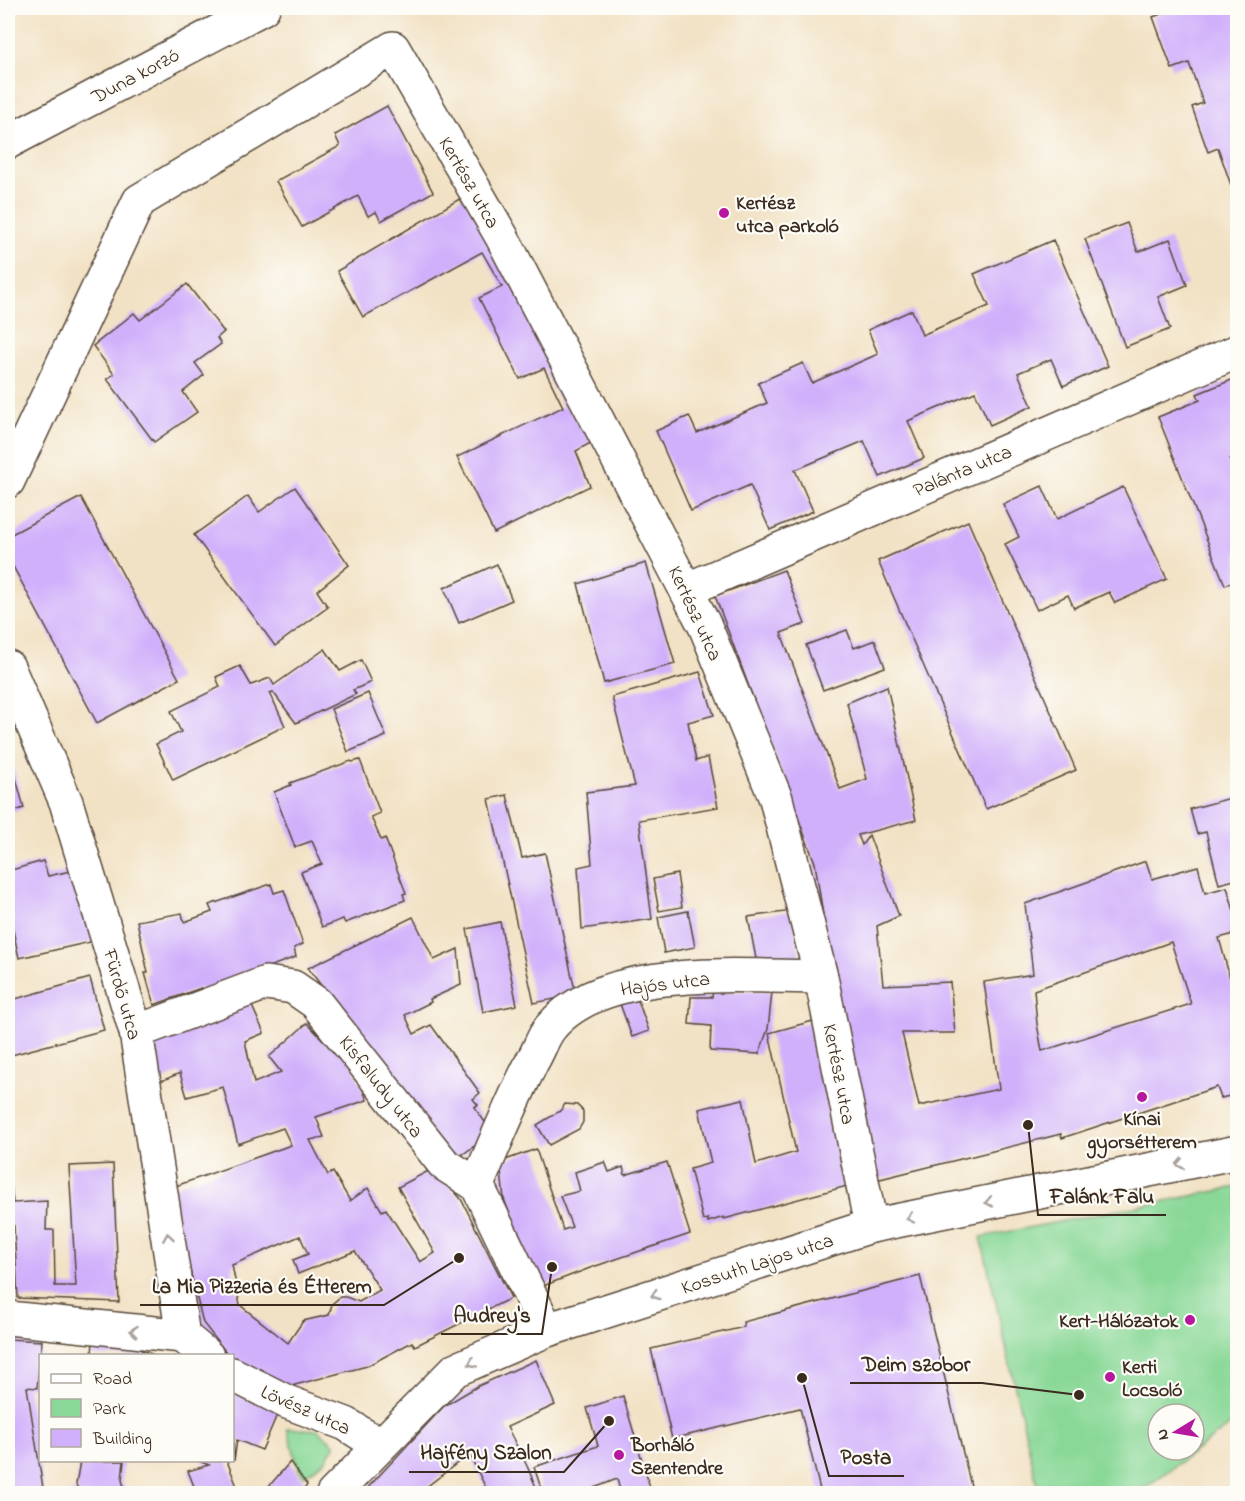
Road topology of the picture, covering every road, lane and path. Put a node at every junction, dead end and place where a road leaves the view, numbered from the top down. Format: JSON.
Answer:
{"nodes":[{"id":1,"x":263,"y":8,"type":"edge"},
{"id":2,"x":8,"y":142,"type":"edge"},
{"id":3,"x":1238,"y":351,"type":"edge"},
{"id":4,"x":8,"y":481,"type":"edge"},
{"id":5,"x":686,"y":590,"type":"junction"},
{"id":6,"x":8,"y":667,"type":"edge"},
{"id":7,"x":821,"y":977,"type":"junction"},
{"id":8,"x":136,"y":1032,"type":"junction"},
{"id":9,"x":1238,"y":1152,"type":"edge"},
{"id":10,"x":477,"y":1185,"type":"junction"},
{"id":11,"x":871,"y":1227,"type":"junction"},
{"id":12,"x":8,"y":1318,"type":"edge"},
{"id":13,"x":547,"y":1330,"type":"junction"},
{"id":14,"x":195,"y":1346,"type":"edge"},
{"id":15,"x":234,"y":1375,"type":"edge"},
{"id":16,"x":379,"y":1445,"type":"junction"},
{"id":17,"x":333,"y":1494,"type":"edge"}],
"edges":[{"from":1,"to":2,"type":"street","name":"Duna korzó"},
{"from":3,"to":5,"type":"street","name":"Palánta utca"},
{"from":4,"to":5,"type":"street","name":"Kertész utca"},
{"from":5,"to":7,"type":"street","name":"Kertész utca"},
{"from":6,"to":8,"type":"street","name":"Fürdő utca"},
{"from":7,"to":10,"type":"street","name":"Hajós utca"},
{"from":7,"to":11,"type":"street","name":"Kertész utca"},
{"from":8,"to":10,"type":"street","name":"Kisfaludy utca"},
{"from":14,"to":8,"type":"street","name":"Fürdő utca","one_way":true},
{"from":9,"to":11,"type":"street","name":"Kossuth Lajos utca","one_way":true},
{"from":10,"to":13,"type":"street"},
{"from":11,"to":13,"type":"street","name":"Kossuth Lajos utca","one_way":true},
{"from":14,"to":12,"type":"street","one_way":true},
{"from":13,"to":16,"type":"street","name":"Kossuth Lajos utca","one_way":true},
{"from":15,"to":16,"type":"street","name":"Lövész utca"},
{"from":16,"to":17,"type":"street","name":"Kossuth Lajos utca"}]}
